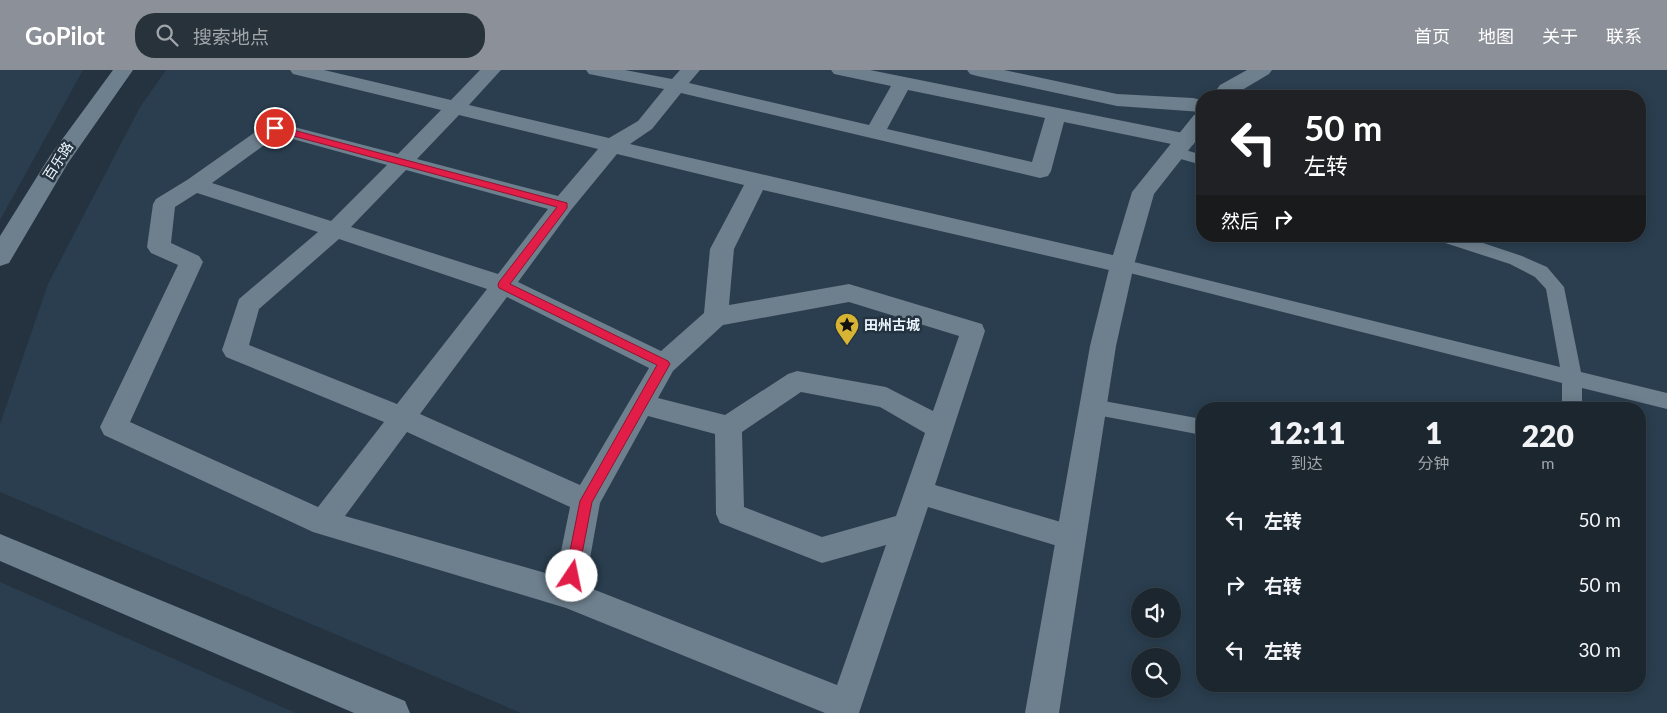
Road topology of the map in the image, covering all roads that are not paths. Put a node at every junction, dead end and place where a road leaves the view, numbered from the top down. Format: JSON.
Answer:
{"nodes":[{"id":1,"x":123,"y":70,"type":"edge"},
{"id":2,"x":300,"y":70,"type":"edge"},
{"id":3,"x":491,"y":70,"type":"edge"},
{"id":4,"x":596,"y":70,"type":"edge"},
{"id":5,"x":690,"y":70,"type":"edge"},
{"id":6,"x":841,"y":70,"type":"edge"},
{"id":7,"x":977,"y":70,"type":"edge"},
{"id":8,"x":1262,"y":70,"type":"edge"},
{"id":9,"x":902,"y":83,"type":"junction"},
{"id":10,"x":676,"y":86,"type":"junction"},
{"id":11,"x":1228,"y":90,"type":"edge"},
{"id":12,"x":1196,"y":105,"type":"edge"},
{"id":13,"x":455,"y":108,"type":"junction"},
{"id":14,"x":1056,"y":114,"type":"junction"},
{"id":15,"x":874,"y":133,"type":"junction"},
{"id":16,"x":1192,"y":143,"type":"edge"},
{"id":17,"x":612,"y":146,"type":"junction"},
{"id":18,"x":401,"y":163,"type":"junction"},
{"id":19,"x":757,"y":181,"type":"junction"},
{"id":20,"x":195,"y":185,"type":"junction"},
{"id":21,"x":563,"y":206,"type":"junction"},
{"id":22,"x":335,"y":230,"type":"junction"},
{"id":23,"x":1460,"y":242,"type":"edge"},
{"id":24,"x":0,"y":257,"type":"edge"},
{"id":25,"x":1122,"y":265,"type":"junction"},
{"id":26,"x":503,"y":285,"type":"junction"},
{"id":27,"x":716,"y":317,"type":"junction"},
{"id":28,"x":664,"y":364,"type":"junction"},
{"id":29,"x":1572,"y":378,"type":"junction"},
{"id":30,"x":1667,"y":401,"type":"edge"},
{"id":31,"x":1572,"y":402,"type":"edge"},
{"id":32,"x":642,"y":404,"type":"junction"},
{"id":33,"x":1093,"y":407,"type":"junction"},
{"id":34,"x":402,"y":418,"type":"junction"},
{"id":35,"x":1196,"y":426,"type":"edge"},
{"id":36,"x":728,"y":427,"type":"junction"},
{"id":37,"x":940,"y":428,"type":"junction"},
{"id":38,"x":918,"y":492,"type":"junction"},
{"id":39,"x":586,"y":501,"type":"junction"},
{"id":40,"x":323,"y":523,"type":"junction"},
{"id":41,"x":908,"y":525,"type":"junction"},
{"id":42,"x":1071,"y":537,"type":"junction"},
{"id":43,"x":0,"y":547,"type":"edge"},
{"id":44,"x":568,"y":594,"type":"junction"},
{"id":45,"x":392,"y":713,"type":"edge"},
{"id":46,"x":1042,"y":713,"type":"edge"}],
"edges":[{"from":1,"to":24,"type":"street","name":"百乐路"},
{"from":2,"to":13,"type":"street"},
{"from":3,"to":13,"type":"street"},
{"from":4,"to":10,"type":"street"},
{"from":5,"to":10,"type":"street"},
{"from":6,"to":9,"type":"street"},
{"from":7,"to":12,"type":"street"},
{"from":8,"to":11,"type":"street"},
{"from":9,"to":14,"type":"street"},
{"from":9,"to":15,"type":"street"},
{"from":10,"to":15,"type":"street"},
{"from":10,"to":17,"type":"street"},
{"from":13,"to":17,"type":"street"},
{"from":13,"to":18,"type":"street"},
{"from":14,"to":15,"type":"street"},
{"from":14,"to":16,"type":"street"},
{"from":16,"to":25,"type":"street"},
{"from":17,"to":19,"type":"street"},
{"from":17,"to":21,"type":"street"},
{"from":18,"to":20,"type":"street"},
{"from":18,"to":21,"type":"street"},
{"from":18,"to":22,"type":"street"},
{"from":19,"to":25,"type":"street"},
{"from":19,"to":27,"type":"street"},
{"from":20,"to":22,"type":"street"},
{"from":20,"to":40,"type":"street"},
{"from":21,"to":26,"type":"street"},
{"from":22,"to":26,"type":"street"},
{"from":22,"to":34,"type":"street"},
{"from":23,"to":29,"type":"street"},
{"from":25,"to":29,"type":"street"},
{"from":25,"to":33,"type":"street"},
{"from":26,"to":28,"type":"street"},
{"from":26,"to":34,"type":"street"},
{"from":27,"to":28,"type":"street"},
{"from":27,"to":37,"type":"street"},
{"from":28,"to":32,"type":"street"},
{"from":29,"to":30,"type":"street"},
{"from":29,"to":31,"type":"street"},
{"from":32,"to":36,"type":"street"},
{"from":32,"to":39,"type":"street"},
{"from":33,"to":35,"type":"street"},
{"from":33,"to":42,"type":"street"},
{"from":34,"to":39,"type":"street"},
{"from":34,"to":40,"type":"street"},
{"from":36,"to":37,"type":"street"},
{"from":36,"to":41,"type":"street"},
{"from":37,"to":38,"type":"street"},
{"from":38,"to":41,"type":"street"},
{"from":38,"to":42,"type":"street"},
{"from":39,"to":44,"type":"street"},
{"from":40,"to":44,"type":"street"},
{"from":41,"to":44,"type":"street"},
{"from":42,"to":46,"type":"street"},
{"from":43,"to":45,"type":"street"}]}
